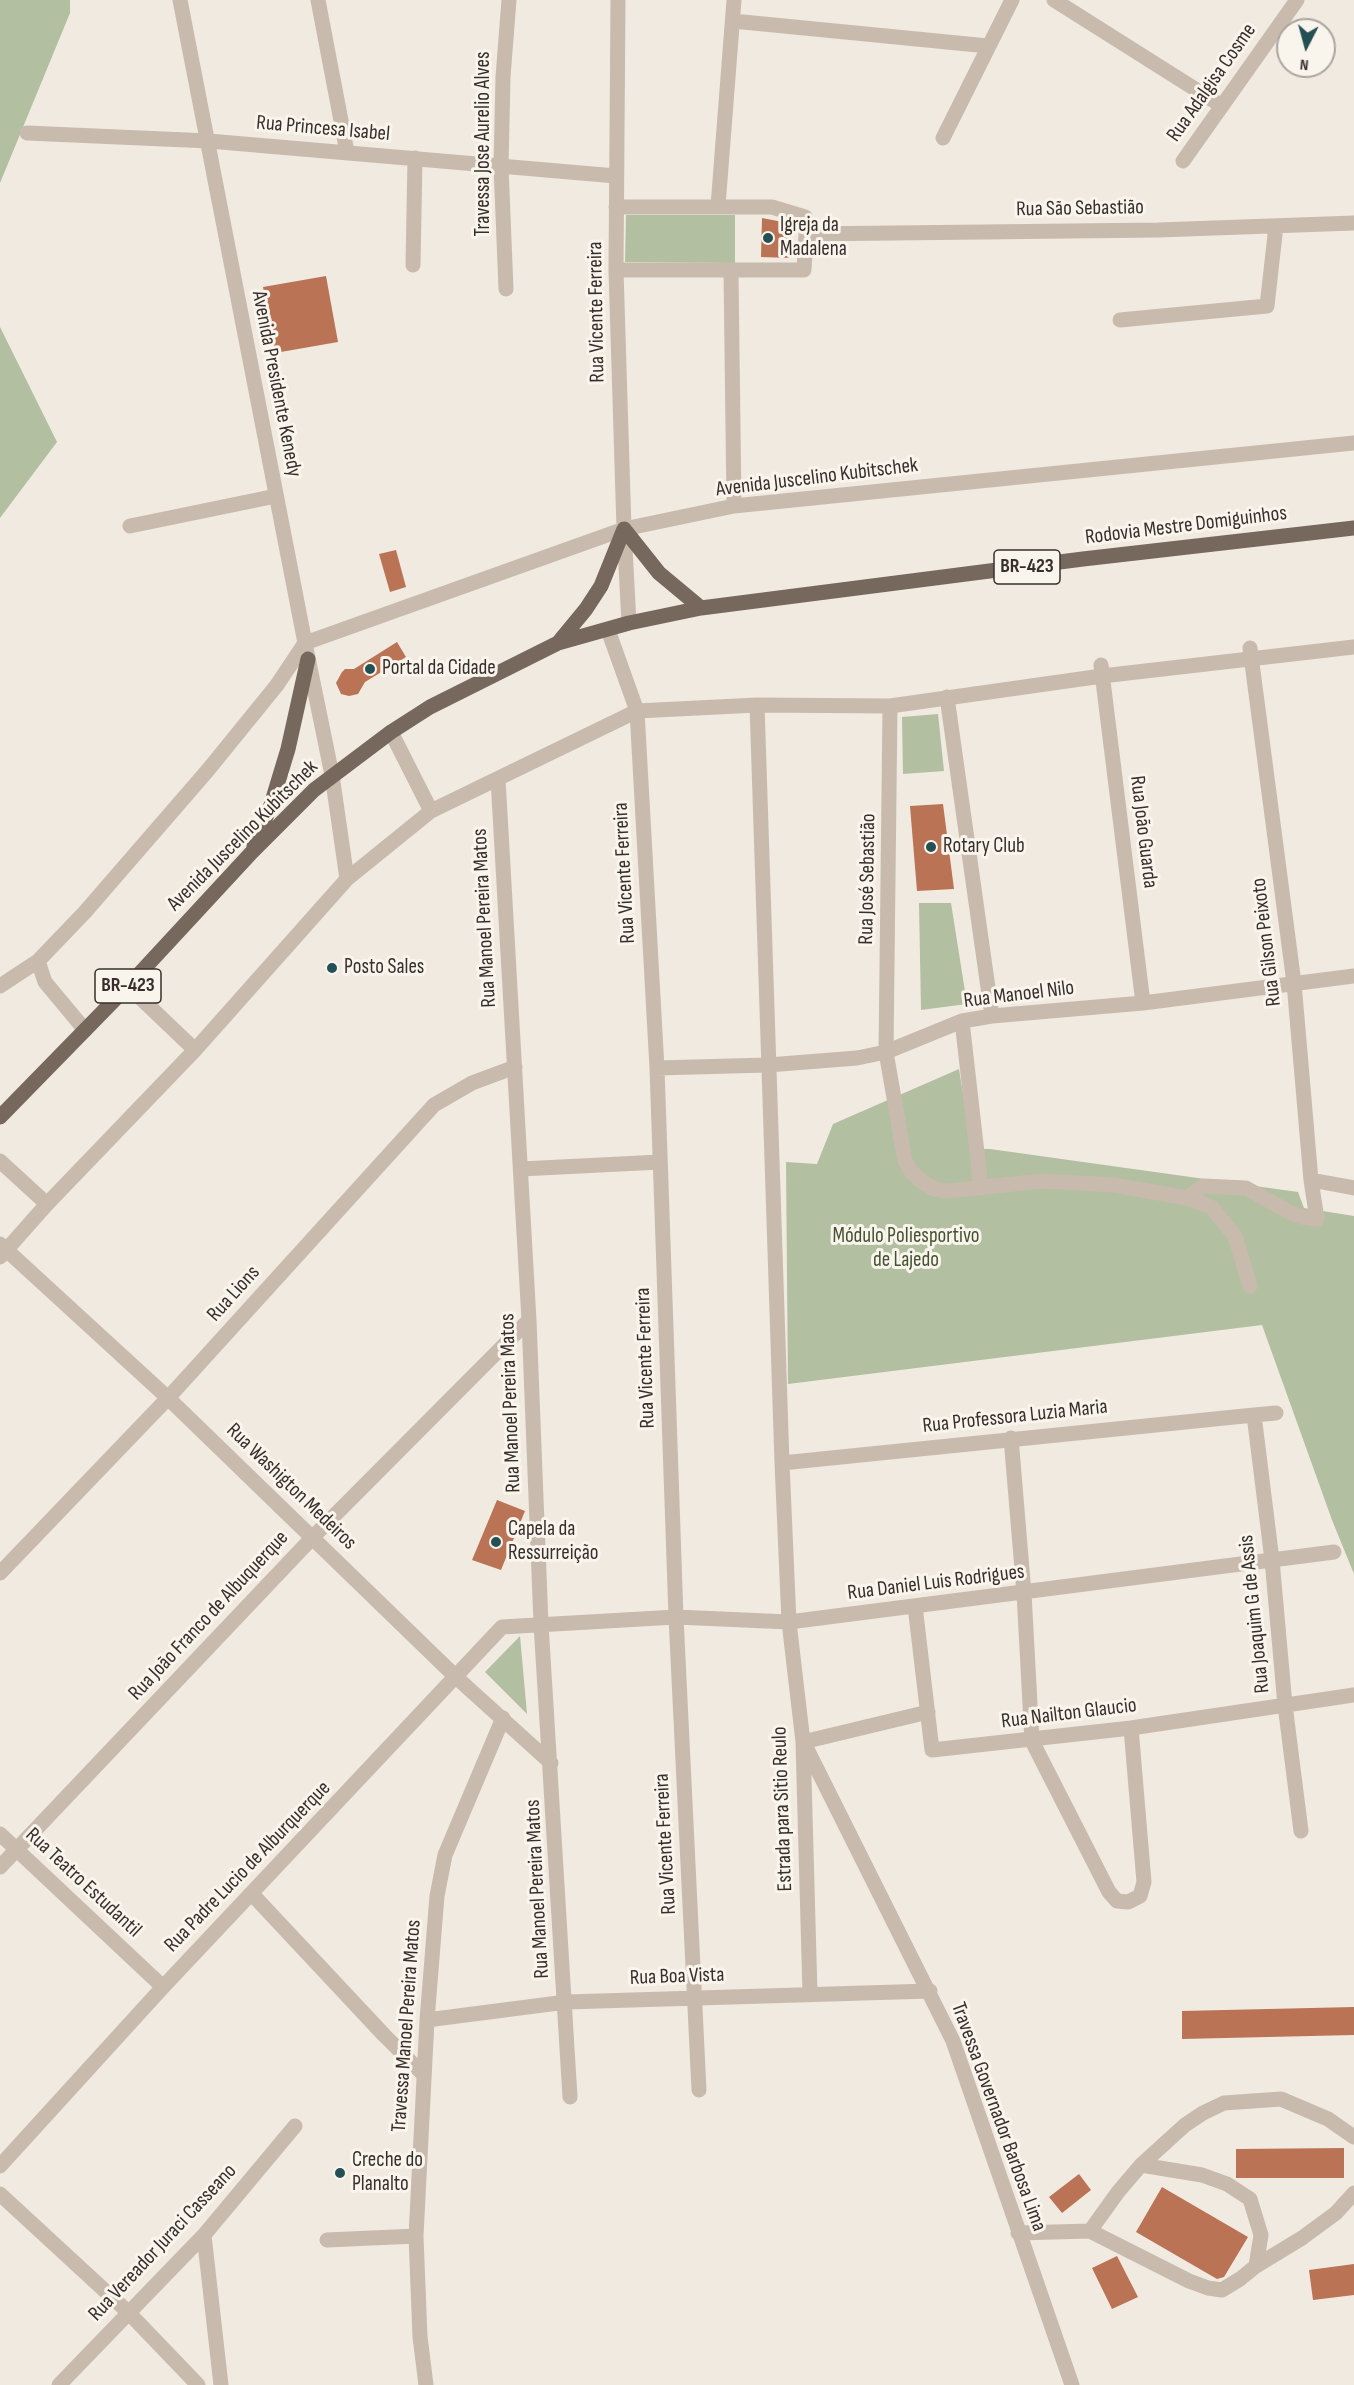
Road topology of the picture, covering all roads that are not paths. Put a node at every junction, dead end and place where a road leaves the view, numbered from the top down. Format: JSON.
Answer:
{"nodes":[{"id":1,"x":180,"y":0,"type":"edge"},
{"id":2,"x":318,"y":0,"type":"edge"},
{"id":3,"x":509,"y":0,"type":"edge"},
{"id":4,"x":618,"y":0,"type":"edge"},
{"id":5,"x":734,"y":0,"type":"edge"},
{"id":6,"x":1012,"y":0,"type":"edge"},
{"id":7,"x":1054,"y":0,"type":"edge"},
{"id":8,"x":1297,"y":0,"type":"edge"},
{"id":9,"x":733,"y":21,"type":"junction"},
{"id":10,"x":988,"y":46,"type":"junction"},
{"id":11,"x":1222,"y":106,"type":"junction"},
{"id":12,"x":27,"y":132,"type":"dead end"},
{"id":13,"x":943,"y":138,"type":"dead end"},
{"id":14,"x":208,"y":141,"type":"junction"},
{"id":15,"x":347,"y":152,"type":"junction"},
{"id":16,"x":415,"y":158,"type":"junction"},
{"id":17,"x":1183,"y":161,"type":"dead end"},
{"id":18,"x":501,"y":166,"type":"junction"},
{"id":19,"x":616,"y":176,"type":"junction"},
{"id":20,"x":718,"y":206,"type":"junction"},
{"id":21,"x":616,"y":207,"type":"junction"},
{"id":22,"x":1354,"y":223,"type":"edge"},
{"id":23,"x":1276,"y":226,"type":"junction"},
{"id":24,"x":806,"y":234,"type":"junction"},
{"id":25,"x":413,"y":265,"type":"dead end"},
{"id":26,"x":616,"y":270,"type":"junction"},
{"id":27,"x":731,"y":272,"type":"junction"},
{"id":28,"x":506,"y":289,"type":"dead end"},
{"id":29,"x":1120,"y":320,"type":"dead end"},
{"id":30,"x":1354,"y":443,"type":"edge"},
{"id":31,"x":276,"y":496,"type":"junction"},
{"id":32,"x":734,"y":506,"type":"junction"},
{"id":33,"x":130,"y":526,"type":"dead end"},
{"id":34,"x":1354,"y":528,"type":"edge"},
{"id":35,"x":624,"y":529,"type":"junction"},
{"id":36,"x":701,"y":608,"type":"junction"},
{"id":37,"x":629,"y":623,"type":"junction"},
{"id":38,"x":608,"y":630,"type":"junction"},
{"id":39,"x":304,"y":643,"type":"junction"},
{"id":40,"x":558,"y":643,"type":"junction"},
{"id":41,"x":1354,"y":647,"type":"edge"},
{"id":42,"x":1251,"y":653,"type":"junction"},
{"id":43,"x":308,"y":660,"type":"junction"},
{"id":44,"x":1101,"y":670,"type":"junction"},
{"id":45,"x":947,"y":697,"type":"junction"},
{"id":46,"x":758,"y":705,"type":"junction"},
{"id":47,"x":890,"y":706,"type":"junction"},
{"id":48,"x":637,"y":711,"type":"junction"},
{"id":49,"x":392,"y":732,"type":"junction"},
{"id":50,"x":332,"y":775,"type":"junction"},
{"id":51,"x":498,"y":779,"type":"junction"},
{"id":52,"x":431,"y":811,"type":"junction"},
{"id":53,"x":252,"y":852,"type":"junction"},
{"id":54,"x":347,"y":879,"type":"junction"},
{"id":55,"x":38,"y":961,"type":"junction"},
{"id":56,"x":1354,"y":976,"type":"edge"},
{"id":57,"x":1294,"y":982,"type":"junction"},
{"id":58,"x":0,"y":986,"type":"edge"},
{"id":59,"x":128,"y":986,"type":"junction"},
{"id":60,"x":1143,"y":1003,"type":"junction"},
{"id":61,"x":992,"y":1016,"type":"junction"},
{"id":62,"x":962,"y":1022,"type":"junction"},
{"id":63,"x":85,"y":1030,"type":"junction"},
{"id":64,"x":195,"y":1050,"type":"junction"},
{"id":65,"x":886,"y":1052,"type":"junction"},
{"id":66,"x":768,"y":1065,"type":"junction"},
{"id":67,"x":515,"y":1067,"type":"junction"},
{"id":68,"x":657,"y":1068,"type":"junction"},
{"id":69,"x":0,"y":1117,"type":"edge"},
{"id":70,"x":0,"y":1161,"type":"edge"},
{"id":71,"x":660,"y":1162,"type":"junction"},
{"id":72,"x":520,"y":1169,"type":"junction"},
{"id":73,"x":1311,"y":1180,"type":"junction"},
{"id":74,"x":981,"y":1188,"type":"junction"},
{"id":75,"x":1354,"y":1188,"type":"edge"},
{"id":76,"x":1187,"y":1198,"type":"junction"},
{"id":77,"x":47,"y":1204,"type":"junction"},
{"id":78,"x":2,"y":1250,"type":"edge"},
{"id":79,"x":1250,"y":1286,"type":"dead end"},
{"id":80,"x":529,"y":1320,"type":"junction"},
{"id":81,"x":168,"y":1398,"type":"junction"},
{"id":82,"x":1276,"y":1413,"type":"dead end"},
{"id":83,"x":1254,"y":1415,"type":"junction"},
{"id":84,"x":1011,"y":1438,"type":"junction"},
{"id":85,"x":782,"y":1463,"type":"junction"},
{"id":86,"x":313,"y":1537,"type":"junction"},
{"id":87,"x":1334,"y":1552,"type":"dead end"},
{"id":88,"x":1272,"y":1560,"type":"junction"},
{"id":89,"x":0,"y":1572,"type":"edge"},
{"id":90,"x":1024,"y":1593,"type":"junction"},
{"id":91,"x":915,"y":1606,"type":"junction"},
{"id":92,"x":676,"y":1617,"type":"junction"},
{"id":93,"x":789,"y":1623,"type":"junction"},
{"id":94,"x":541,"y":1624,"type":"junction"},
{"id":95,"x":457,"y":1678,"type":"junction"},
{"id":96,"x":1354,"y":1695,"type":"edge"},
{"id":97,"x":1285,"y":1705,"type":"junction"},
{"id":98,"x":928,"y":1712,"type":"junction"},
{"id":99,"x":502,"y":1718,"type":"junction"},
{"id":100,"x":1131,"y":1728,"type":"junction"},
{"id":101,"x":1032,"y":1741,"type":"junction"},
{"id":102,"x":803,"y":1742,"type":"junction"},
{"id":103,"x":551,"y":1762,"type":"junction"},
{"id":104,"x":1301,"y":1831,"type":"dead end"},
{"id":105,"x":0,"y":1834,"type":"edge"},
{"id":106,"x":17,"y":1850,"type":"junction"},
{"id":107,"x":0,"y":1868,"type":"edge"},
{"id":108,"x":252,"y":1894,"type":"junction"},
{"id":109,"x":163,"y":1988,"type":"junction"},
{"id":110,"x":930,"y":1991,"type":"junction"},
{"id":111,"x":810,"y":1994,"type":"junction"},
{"id":112,"x":695,"y":1997,"type":"junction"},
{"id":113,"x":566,"y":2002,"type":"junction"},
{"id":114,"x":427,"y":2020,"type":"junction"},
{"id":115,"x":424,"y":2075,"type":"junction"},
{"id":116,"x":699,"y":2090,"type":"dead end"},
{"id":117,"x":570,"y":2097,"type":"dead end"},
{"id":118,"x":295,"y":2126,"type":"dead end"},
{"id":119,"x":1354,"y":2137,"type":"edge"},
{"id":120,"x":1141,"y":2165,"type":"junction"},
{"id":121,"x":0,"y":2166,"type":"edge"},
{"id":122,"x":1354,"y":2193,"type":"edge"},
{"id":123,"x":0,"y":2194,"type":"edge"},
{"id":124,"x":1090,"y":2231,"type":"junction"},
{"id":125,"x":1018,"y":2233,"type":"junction"},
{"id":126,"x":204,"y":2235,"type":"junction"},
{"id":127,"x":416,"y":2236,"type":"junction"},
{"id":128,"x":327,"y":2240,"type":"dead end"},
{"id":129,"x":1256,"y":2266,"type":"junction"},
{"id":130,"x":128,"y":2312,"type":"junction"},
{"id":131,"x":59,"y":2385,"type":"edge"},
{"id":132,"x":198,"y":2385,"type":"edge"},
{"id":133,"x":221,"y":2385,"type":"edge"},
{"id":134,"x":426,"y":2385,"type":"edge"},
{"id":135,"x":1072,"y":2385,"type":"edge"}],
"edges":[{"from":1,"to":14,"type":"street","name":"Avenida Presidente Kenedy"},
{"from":2,"to":15,"type":"street"},
{"from":3,"to":18,"type":"street","name":"Travessa Jose Aurelio Alves"},
{"from":4,"to":19,"type":"street","name":"Rua Vicente Ferreira"},
{"from":5,"to":9,"type":"street"},
{"from":6,"to":10,"type":"street"},
{"from":7,"to":11,"type":"street"},
{"from":8,"to":11,"type":"street","name":"Rua Adalgisa Cosme"},
{"from":9,"to":10,"type":"street"},
{"from":9,"to":20,"type":"street"},
{"from":10,"to":13,"type":"street"},
{"from":11,"to":17,"type":"street","name":"Rua Adalgisa Cosme"},
{"from":12,"to":14,"type":"street","name":"Rua Princesa Isabel"},
{"from":14,"to":15,"type":"street","name":"Rua Princesa Isabel"},
{"from":14,"to":31,"type":"street","name":"Avenida Presidente Kenedy"},
{"from":15,"to":16,"type":"street","name":"Rua Princesa Isabel"},
{"from":16,"to":18,"type":"street","name":"Rua Princesa Isabel"},
{"from":16,"to":25,"type":"street"},
{"from":18,"to":19,"type":"street","name":"Rua Princesa Isabel"},
{"from":18,"to":28,"type":"street","name":"Travessa Jose Aurelio Alves"},
{"from":19,"to":21,"type":"street","name":"Rua Vicente Ferreira"},
{"from":20,"to":21,"type":"street"},
{"from":20,"to":24,"type":"street"},
{"from":21,"to":26,"type":"street","name":"Rua Vicente Ferreira"},
{"from":22,"to":23,"type":"street","name":"Rua São Sebastião"},
{"from":23,"to":24,"type":"street","name":"Rua São Sebastião"},
{"from":23,"to":29,"type":"street"},
{"from":24,"to":27,"type":"street"},
{"from":26,"to":27,"type":"street"},
{"from":26,"to":35,"type":"street","name":"Rua Vicente Ferreira"},
{"from":27,"to":32,"type":"street"},
{"from":30,"to":32,"type":"street","name":"Avenida Juscelino Kubitschek"},
{"from":31,"to":33,"type":"street"},
{"from":31,"to":39,"type":"street","name":"Avenida Presidente Kenedy"},
{"from":32,"to":35,"type":"street","name":"Avenida Juscelino Kubitschek"},
{"from":34,"to":36,"type":"main road","name":"Rodovia Mestre Domiguinhos","number":"BR-423"},
{"from":35,"to":36,"type":"main road"},
{"from":35,"to":37,"type":"street","name":"Rua Vicente Ferreira"},
{"from":35,"to":39,"type":"street","name":"Avenida Juscelino Kubitschek"},
{"from":35,"to":40,"type":"main road"},
{"from":36,"to":37,"type":"main road","name":"Avenida Juscelino Kubitschek","number":"BR-423"},
{"from":37,"to":38,"type":"main road","name":"Avenida Juscelino Kubitschek","number":"BR-423"},
{"from":38,"to":40,"type":"main road","name":"Avenida Juscelino Kubitschek","number":"BR-423"},
{"from":38,"to":48,"type":"street","name":"Rua Vicente Ferreira"},
{"from":39,"to":43,"type":"street","name":"Avenida Presidente Kenedy"},
{"from":39,"to":55,"type":"street"},
{"from":40,"to":49,"type":"main road","name":"Avenida Juscelino Kubitschek","number":"BR-423"},
{"from":41,"to":42,"type":"street"},
{"from":42,"to":44,"type":"street"},
{"from":42,"to":57,"type":"street","name":"Rua Gilson Peixoto"},
{"from":43,"to":50,"type":"street","name":"Avenida Presidente Kenedy"},
{"from":43,"to":53,"type":"main road"},
{"from":44,"to":45,"type":"street"},
{"from":44,"to":60,"type":"street","name":"Rua João Guarda"},
{"from":45,"to":47,"type":"street"},
{"from":45,"to":61,"type":"street"},
{"from":46,"to":47,"type":"street"},
{"from":46,"to":48,"type":"street"},
{"from":46,"to":66,"type":"street"},
{"from":47,"to":65,"type":"street","name":"Rua José Sebastião"},
{"from":48,"to":51,"type":"street"},
{"from":48,"to":68,"type":"street","name":"Rua Vicente Ferreira"},
{"from":49,"to":50,"type":"main road","name":"Avenida Juscelino Kubitschek","number":"BR-423"},
{"from":49,"to":52,"type":"street"},
{"from":50,"to":53,"type":"main road","name":"Avenida Juscelino Kubitschek","number":"BR-423"},
{"from":50,"to":54,"type":"street","name":"Avenida Presidente Kenedy"},
{"from":51,"to":52,"type":"street"},
{"from":51,"to":67,"type":"street","name":"Rua Manoel Pereira Matos"},
{"from":52,"to":54,"type":"street"},
{"from":53,"to":59,"type":"main road","name":"Avenida Juscelino Kubitschek","number":"BR-423"},
{"from":54,"to":64,"type":"street"},
{"from":55,"to":58,"type":"street"},
{"from":55,"to":63,"type":"street"},
{"from":56,"to":57,"type":"street","name":"Rua Manoel Nilo"},
{"from":57,"to":60,"type":"street","name":"Rua Manoel Nilo"},
{"from":57,"to":73,"type":"street","name":"Rua Gilson Peixoto"},
{"from":59,"to":63,"type":"main road","name":"Avenida Juscelino Kubitschek","number":"BR-423"},
{"from":59,"to":64,"type":"street"},
{"from":60,"to":61,"type":"street","name":"Rua Manoel Nilo"},
{"from":61,"to":62,"type":"street","name":"Rua Manoel Nilo"},
{"from":62,"to":65,"type":"street","name":"Rua Manoel Nilo"},
{"from":62,"to":74,"type":"street"},
{"from":63,"to":69,"type":"main road","name":"Avenida Juscelino Kubitschek","number":"BR-423"},
{"from":64,"to":77,"type":"street"},
{"from":65,"to":66,"type":"street","name":"Rua Manoel Nilo"},
{"from":65,"to":74,"type":"street","name":"Rua José Sebastião"},
{"from":66,"to":68,"type":"street","name":"Rua Manoel Nilo"},
{"from":66,"to":85,"type":"street"},
{"from":67,"to":72,"type":"street","name":"Rua Manoel Pereira Matos"},
{"from":67,"to":81,"type":"street","name":"Rua Lions"},
{"from":68,"to":71,"type":"street","name":"Rua Vicente Ferreira"},
{"from":70,"to":77,"type":"street"},
{"from":71,"to":72,"type":"street"},
{"from":71,"to":92,"type":"street","name":"Rua Vicente Ferreira"},
{"from":72,"to":80,"type":"street","name":"Rua Manoel Pereira Matos"},
{"from":73,"to":75,"type":"street"},
{"from":73,"to":76,"type":"street","name":"Rua Gilson Peixoto"},
{"from":74,"to":76,"type":"street","name":"Rua José Sebastião"},
{"from":76,"to":79,"type":"street","name":"Rua José Sebastião"},
{"from":77,"to":78,"type":"street"},
{"from":78,"to":81,"type":"street","name":"Rua Washigton Medeiros"},
{"from":80,"to":86,"type":"street","name":"Rua João Franco de Albuquerque"},
{"from":80,"to":94,"type":"street","name":"Rua Manoel Pereira Matos"},
{"from":81,"to":86,"type":"street","name":"Rua Washigton Medeiros"},
{"from":81,"to":89,"type":"street","name":"Rua Lions"},
{"from":82,"to":83,"type":"street"},
{"from":83,"to":84,"type":"street","name":"Rua Professora Luzia Maria"},
{"from":83,"to":88,"type":"street","name":"Rua Joaquim G de Assis"},
{"from":84,"to":85,"type":"street","name":"Rua Professora Luzia Maria"},
{"from":84,"to":90,"type":"street"},
{"from":85,"to":93,"type":"street"},
{"from":86,"to":95,"type":"street","name":"Rua Washigton Medeiros"},
{"from":86,"to":106,"type":"street","name":"Rua João Franco de Albuquerque"},
{"from":87,"to":88,"type":"street","name":"Rua Daniel Luis Rodrigues"},
{"from":88,"to":90,"type":"street","name":"Rua Daniel Luis Rodrigues"},
{"from":88,"to":97,"type":"street","name":"Rua Joaquim G de Assis"},
{"from":90,"to":91,"type":"street","name":"Rua Daniel Luis Rodrigues"},
{"from":90,"to":101,"type":"street"},
{"from":91,"to":93,"type":"street","name":"Rua Daniel Luis Rodrigues"},
{"from":91,"to":98,"type":"street","name":"Rua Nailton Glaucio"},
{"from":92,"to":93,"type":"street","name":"Rua Daniel Luis Rodrigues"},
{"from":92,"to":94,"type":"street","name":"Rua Daniel Luis Rodrigues"},
{"from":92,"to":112,"type":"street","name":"Rua Vicente Ferreira"},
{"from":93,"to":102,"type":"street","name":"Estrada para Sitio Reulo"},
{"from":94,"to":95,"type":"street","name":"Rua Padre Lucio de Alburquerque"},
{"from":94,"to":103,"type":"street","name":"Rua Manoel Pereira Matos"},
{"from":95,"to":99,"type":"street","name":"Rua Washigton Medeiros"},
{"from":95,"to":108,"type":"street","name":"Rua Padre Lucio de Alburquerque"},
{"from":96,"to":97,"type":"street","name":"Rua Nailton Glaucio"},
{"from":97,"to":100,"type":"street","name":"Rua Nailton Glaucio"},
{"from":97,"to":104,"type":"street","name":"Rua Joaquim G de Assis"},
{"from":98,"to":101,"type":"street","name":"Rua Nailton Glaucio"},
{"from":98,"to":102,"type":"street"},
{"from":99,"to":103,"type":"street","name":"Rua Washigton Medeiros"},
{"from":99,"to":114,"type":"street","name":"Travessa Manoel Pereira Matos"},
{"from":100,"to":101,"type":"street","name":"Rua Nailton Glaucio"},
{"from":100,"to":101,"type":"street"},
{"from":102,"to":110,"type":"street","name":"Travessa Governador Barbosa Lima"},
{"from":102,"to":111,"type":"street","name":"Estrada para Sitio Reulo"},
{"from":103,"to":113,"type":"street","name":"Rua Manoel Pereira Matos"},
{"from":105,"to":106,"type":"street","name":"Rua Teatro Estudantil"},
{"from":106,"to":107,"type":"street","name":"Rua João Franco de Albuquerque"},
{"from":106,"to":109,"type":"street","name":"Rua Teatro Estudantil"},
{"from":108,"to":109,"type":"street","name":"Rua Padre Lucio de Alburquerque"},
{"from":108,"to":115,"type":"street"},
{"from":109,"to":121,"type":"street","name":"Rua Padre Lucio de Alburquerque"},
{"from":110,"to":111,"type":"street","name":"Rua Boa Vista"},
{"from":110,"to":125,"type":"street","name":"Travessa Governador Barbosa Lima"},
{"from":111,"to":112,"type":"street","name":"Rua Boa Vista"},
{"from":112,"to":113,"type":"street","name":"Rua Boa Vista"},
{"from":112,"to":116,"type":"street","name":"Rua Vicente Ferreira"},
{"from":113,"to":114,"type":"street","name":"Rua Boa Vista"},
{"from":113,"to":117,"type":"street","name":"Rua Manoel Pereira Matos"},
{"from":114,"to":115,"type":"street","name":"Travessa Manoel Pereira Matos"},
{"from":115,"to":127,"type":"street","name":"Travessa Manoel Pereira Matos"},
{"from":118,"to":126,"type":"street","name":"Rua Vereador Juraci Casseano"},
{"from":119,"to":120,"type":"street"},
{"from":120,"to":124,"type":"street"},
{"from":120,"to":129,"type":"street"},
{"from":122,"to":129,"type":"street"},
{"from":123,"to":130,"type":"street"},
{"from":124,"to":125,"type":"street"},
{"from":124,"to":129,"type":"street"},
{"from":125,"to":135,"type":"street","name":"Travessa Governador Barbosa Lima"},
{"from":126,"to":130,"type":"street","name":"Rua Vereador Juraci Casseano"},
{"from":126,"to":133,"type":"street"},
{"from":127,"to":128,"type":"street"},
{"from":127,"to":134,"type":"street","name":"Travessa Manoel Pereira Matos"},
{"from":130,"to":131,"type":"street","name":"Rua Vereador Juraci Casseano"},
{"from":130,"to":132,"type":"street"}]}
